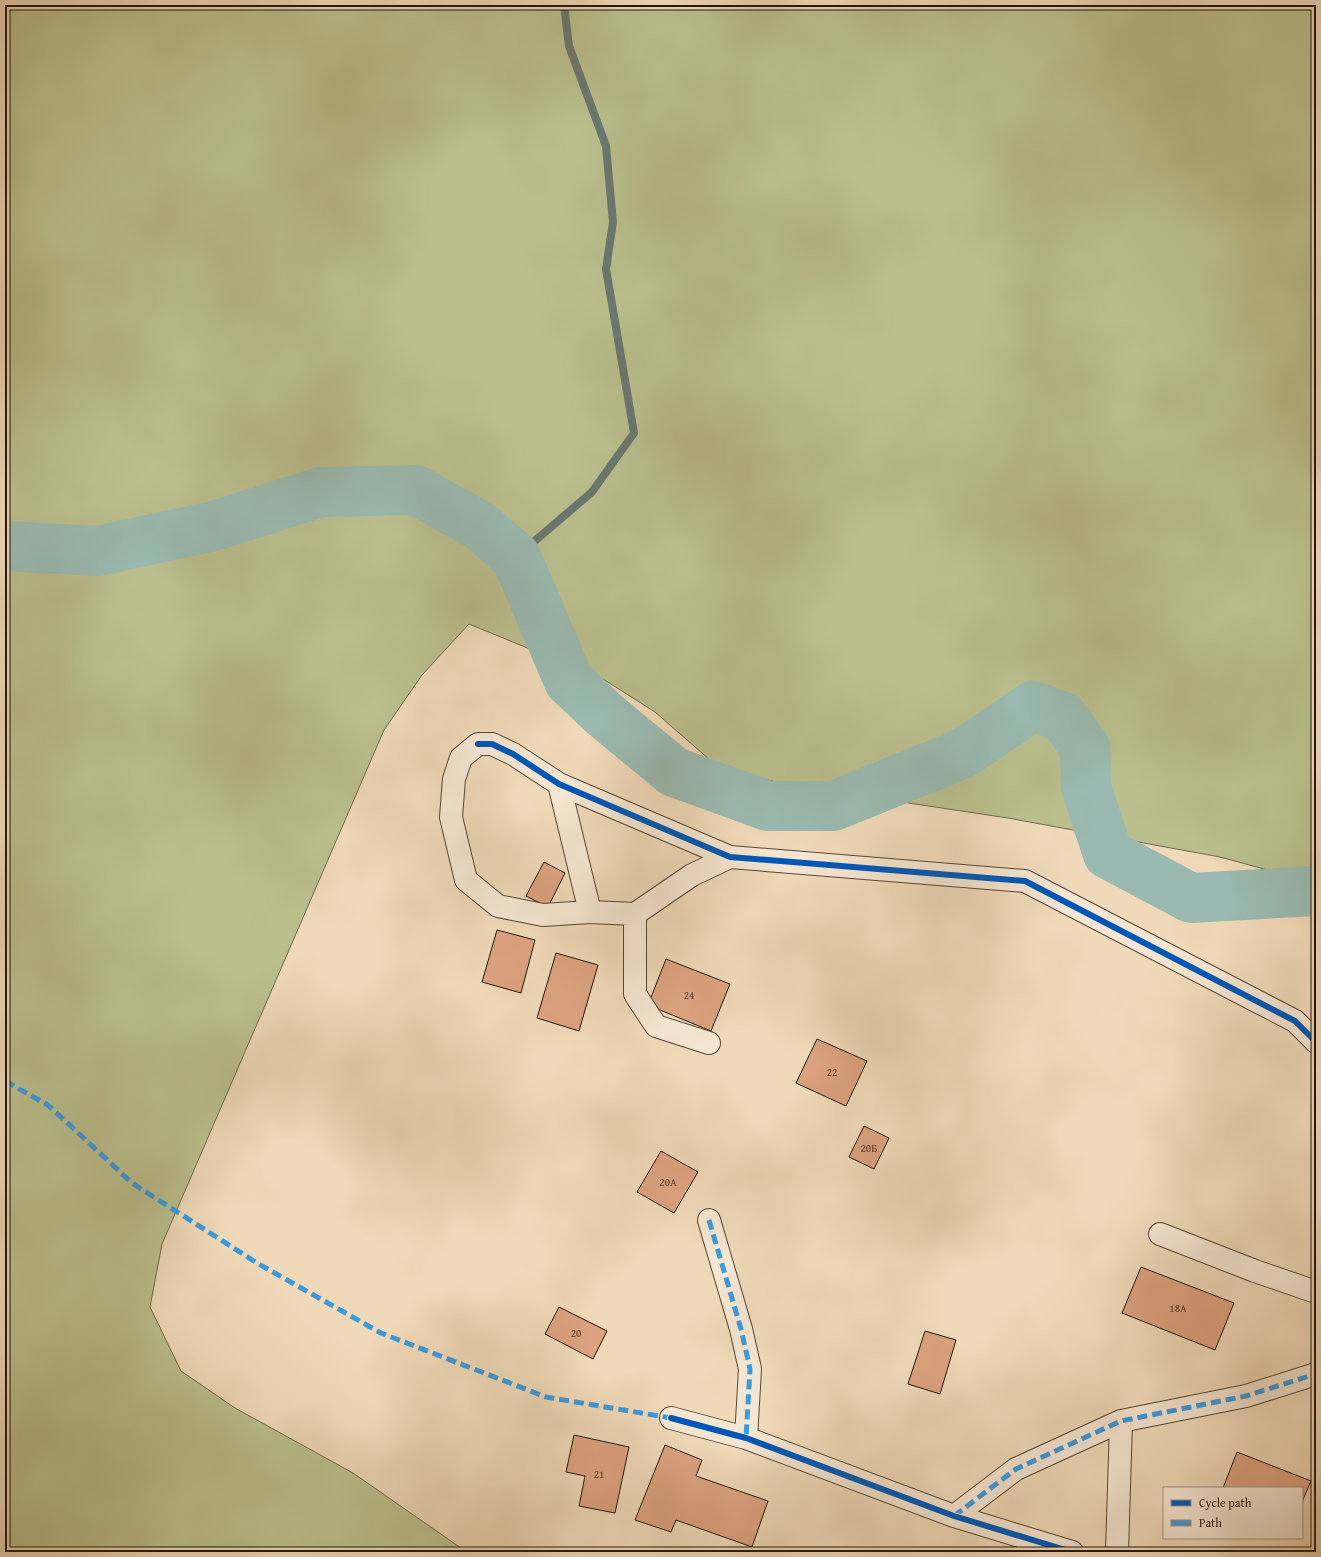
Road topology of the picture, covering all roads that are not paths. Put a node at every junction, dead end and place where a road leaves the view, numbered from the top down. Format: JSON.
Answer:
{"nodes":[{"id":1,"x":559,"y":784,"type":"junction"},
{"id":2,"x":730,"y":857,"type":"junction"},
{"id":3,"x":590,"y":912,"type":"junction"},
{"id":4,"x":635,"y":914,"type":"junction"},
{"id":5,"x":1316,"y":1042,"type":"edge"},
{"id":6,"x":709,"y":1043,"type":"dead end"},
{"id":7,"x":709,"y":1220,"type":"dead end"},
{"id":8,"x":1160,"y":1234,"type":"dead end"},
{"id":9,"x":1316,"y":1292,"type":"edge"},
{"id":10,"x":1316,"y":1374,"type":"edge"},
{"id":11,"x":671,"y":1418,"type":"dead end"},
{"id":12,"x":1121,"y":1420,"type":"junction"},
{"id":13,"x":746,"y":1438,"type":"junction"},
{"id":14,"x":954,"y":1516,"type":"junction"},
{"id":15,"x":1072,"y":1552,"type":"edge"},
{"id":16,"x":1117,"y":1552,"type":"edge"}],
"edges":[{"from":1,"to":2,"type":"street"},
{"from":1,"to":3,"type":"street"},
{"from":1,"to":3,"type":"street"},
{"from":2,"to":4,"type":"street"},
{"from":2,"to":5,"type":"street"},
{"from":3,"to":4,"type":"street"},
{"from":4,"to":6,"type":"street"},
{"from":7,"to":13,"type":"street"},
{"from":8,"to":9,"type":"street"},
{"from":10,"to":12,"type":"street"},
{"from":11,"to":13,"type":"street"},
{"from":12,"to":14,"type":"street"},
{"from":12,"to":16,"type":"street"},
{"from":13,"to":14,"type":"street"},
{"from":14,"to":15,"type":"street"}]}
